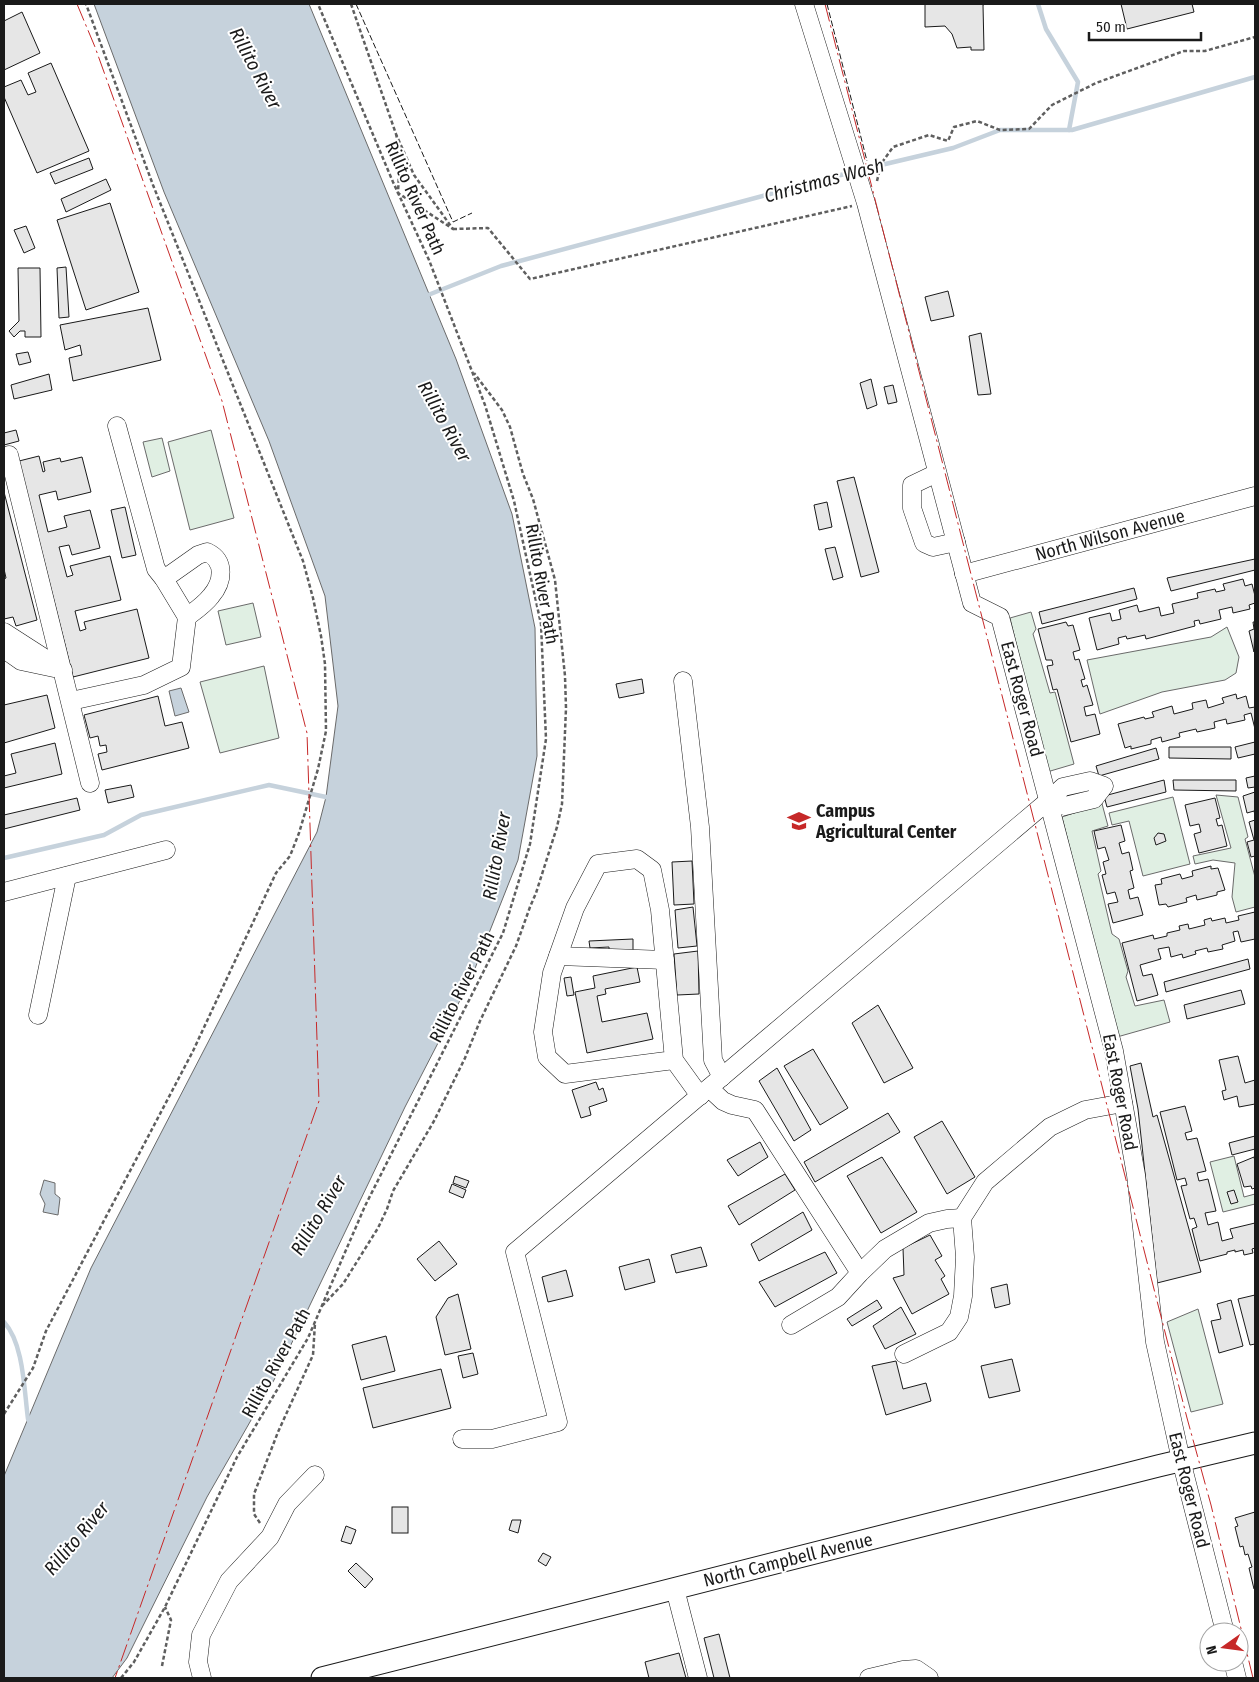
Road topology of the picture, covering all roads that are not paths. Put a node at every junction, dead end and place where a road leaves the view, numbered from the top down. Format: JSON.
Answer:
{"nodes":[{"id":1,"x":804,"y":4,"type":"edge"},
{"id":2,"x":117,"y":426,"type":"dead end"},
{"id":3,"x":9,"y":455,"type":"dead end"},
{"id":4,"x":937,"y":473,"type":"junction"},
{"id":5,"x":1255,"y":496,"type":"edge"},
{"id":6,"x":956,"y":542,"type":"junction"},
{"id":7,"x":964,"y":574,"type":"junction"},
{"id":8,"x":164,"y":579,"type":"junction"},
{"id":9,"x":187,"y":617,"type":"junction"},
{"id":10,"x":4,"y":632,"type":"edge"},
{"id":11,"x":4,"y":649,"type":"edge"},
{"id":12,"x":63,"y":670,"type":"junction"},
{"id":13,"x":682,"y":681,"type":"dead end"},
{"id":14,"x":70,"y":701,"type":"junction"},
{"id":15,"x":90,"y":783,"type":"dead end"},
{"id":16,"x":1048,"y":801,"type":"junction"},
{"id":17,"x":166,"y":850,"type":"dead end"},
{"id":18,"x":67,"y":876,"type":"junction"},
{"id":19,"x":4,"y":892,"type":"edge"},
{"id":20,"x":558,"y":956,"type":"junction"},
{"id":21,"x":665,"y":960,"type":"junction"},
{"id":22,"x":38,"y":1015,"type":"dead end"},
{"id":23,"x":674,"y":1060,"type":"junction"},
{"id":24,"x":710,"y":1087,"type":"junction"},
{"id":25,"x":1124,"y":1103,"type":"junction"},
{"id":26,"x":962,"y":1218,"type":"junction"},
{"id":27,"x":860,"y":1273,"type":"junction"},
{"id":28,"x":791,"y":1326,"type":"dead end"},
{"id":29,"x":904,"y":1354,"type":"dead end"},
{"id":30,"x":462,"y":1439,"type":"dead end"},
{"id":31,"x":1255,"y":1443,"type":"edge"},
{"id":32,"x":1180,"y":1460,"type":"junction"},
{"id":33,"x":315,"y":1475,"type":"dead end"},
{"id":34,"x":675,"y":1588,"type":"junction"},
{"id":35,"x":1222,"y":1622,"type":"edge"},
{"id":36,"x":202,"y":1678,"type":"edge"},
{"id":37,"x":322,"y":1678,"type":"edge"},
{"id":38,"x":698,"y":1678,"type":"edge"},
{"id":39,"x":868,"y":1678,"type":"edge"},
{"id":40,"x":929,"y":1678,"type":"edge"}],
"edges":[{"from":1,"to":4,"type":"street","name":"East Roger Road"},
{"from":2,"to":8,"type":"street"},
{"from":3,"to":12,"type":"street"},
{"from":4,"to":6,"type":"street","name":"East Roger Road"},
{"from":4,"to":6,"type":"street"},
{"from":5,"to":7,"type":"street","name":"North Wilson Avenue"},
{"from":6,"to":7,"type":"street","name":"East Roger Road"},
{"from":7,"to":16,"type":"street","name":"East Roger Road"},
{"from":8,"to":9,"type":"street"},
{"from":8,"to":9,"type":"street"},
{"from":9,"to":14,"type":"street"},
{"from":10,"to":12,"type":"street"},
{"from":11,"to":12,"type":"street"},
{"from":12,"to":14,"type":"street"},
{"from":13,"to":24,"type":"street"},
{"from":14,"to":15,"type":"street"},
{"from":16,"to":24,"type":"street"},
{"from":16,"to":25,"type":"street","name":"East Roger Road"},
{"from":17,"to":18,"type":"street"},
{"from":18,"to":19,"type":"street"},
{"from":18,"to":22,"type":"street"},
{"from":20,"to":21,"type":"street"},
{"from":20,"to":21,"type":"street"},
{"from":20,"to":23,"type":"street"},
{"from":21,"to":23,"type":"street"},
{"from":23,"to":24,"type":"street"},
{"from":24,"to":27,"type":"street"},
{"from":24,"to":30,"type":"street"},
{"from":25,"to":26,"type":"street"},
{"from":25,"to":32,"type":"street","name":"East Roger Road"},
{"from":26,"to":27,"type":"street"},
{"from":26,"to":29,"type":"street"},
{"from":27,"to":28,"type":"street"},
{"from":31,"to":32,"type":"main road","name":"North Campbell Avenue"},
{"from":32,"to":34,"type":"main road","name":"North Campbell Avenue"},
{"from":32,"to":35,"type":"street","name":"East Roger Road"},
{"from":33,"to":36,"type":"street"},
{"from":34,"to":37,"type":"main road","name":"North Campbell Avenue"},
{"from":34,"to":38,"type":"street"},
{"from":39,"to":40,"type":"street"}]}
